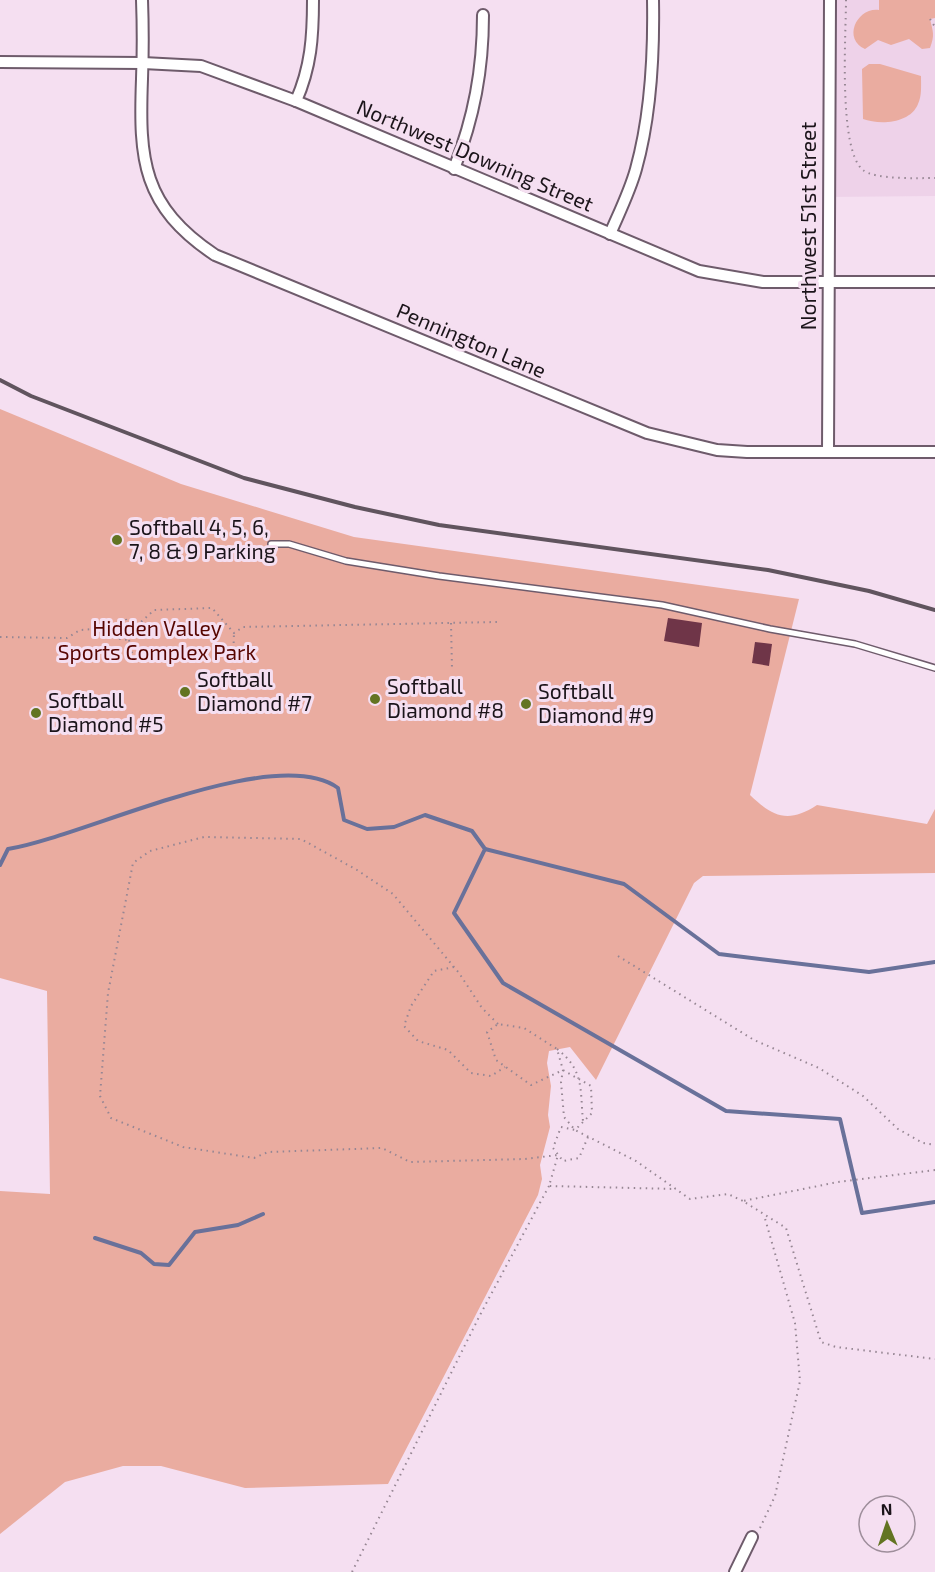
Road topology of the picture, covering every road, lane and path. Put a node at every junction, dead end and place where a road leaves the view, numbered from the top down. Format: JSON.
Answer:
{"nodes":[{"id":1,"x":142,"y":0,"type":"edge"},
{"id":2,"x":313,"y":0,"type":"edge"},
{"id":3,"x":653,"y":0,"type":"edge"},
{"id":4,"x":830,"y":0,"type":"edge"},
{"id":5,"x":846,"y":0,"type":"edge"},
{"id":6,"x":483,"y":15,"type":"dead end"},
{"id":7,"x":930,"y":18,"type":"dead end"},
{"id":8,"x":935,"y":27,"type":"edge"},
{"id":9,"x":0,"y":63,"type":"edge"},
{"id":10,"x":143,"y":63,"type":"junction"},
{"id":11,"x":297,"y":101,"type":"junction"},
{"id":12,"x":454,"y":169,"type":"junction"},
{"id":13,"x":935,"y":178,"type":"edge"},
{"id":14,"x":610,"y":234,"type":"junction"},
{"id":15,"x":827,"y":282,"type":"junction"},
{"id":16,"x":935,"y":282,"type":"edge"},
{"id":17,"x":828,"y":452,"type":"junction"},
{"id":18,"x":935,"y":452,"type":"edge"},
{"id":19,"x":271,"y":544,"type":"dead end"},
{"id":20,"x":126,"y":620,"type":"dead end"},
{"id":21,"x":497,"y":622,"type":"dead end"},
{"id":22,"x":451,"y":623,"type":"junction"},
{"id":23,"x":234,"y":633,"type":"junction"},
{"id":24,"x":128,"y":634,"type":"junction"},
{"id":25,"x":0,"y":637,"type":"edge"},
{"id":26,"x":129,"y":640,"type":"junction"},
{"id":27,"x":233,"y":661,"type":"dead end"},
{"id":28,"x":134,"y":662,"type":"dead end"},
{"id":29,"x":935,"y":668,"type":"edge"},
{"id":30,"x":452,"y":669,"type":"dead end"},
{"id":31,"x":618,"y":956,"type":"dead end"},
{"id":32,"x":454,"y":968,"type":"junction"},
{"id":33,"x":498,"y":1024,"type":"junction"},
{"id":34,"x":557,"y":1049,"type":"junction"},
{"id":35,"x":506,"y":1066,"type":"junction"},
{"id":36,"x":563,"y":1070,"type":"junction"},
{"id":37,"x":579,"y":1077,"type":"junction"},
{"id":38,"x":583,"y":1121,"type":"junction"},
{"id":39,"x":575,"y":1130,"type":"junction"},
{"id":40,"x":588,"y":1137,"type":"junction"},
{"id":41,"x":935,"y":1145,"type":"edge"},
{"id":42,"x":558,"y":1155,"type":"junction"},
{"id":43,"x":935,"y":1170,"type":"edge"},
{"id":44,"x":549,"y":1186,"type":"junction"},
{"id":45,"x":676,"y":1189,"type":"junction"},
{"id":46,"x":743,"y":1201,"type":"junction"},
{"id":47,"x":764,"y":1215,"type":"junction"},
{"id":48,"x":935,"y":1359,"type":"edge"},
{"id":49,"x":752,"y":1537,"type":"joint"},
{"id":50,"x":352,"y":1572,"type":"edge"},
{"id":51,"x":735,"y":1572,"type":"edge"}],
"edges":[{"from":1,"to":10,"type":"street","name":"Pennington Lane"},
{"from":2,"to":11,"type":"street"},
{"from":3,"to":14,"type":"street"},
{"from":4,"to":15,"type":"street","name":"Northwest 51st Street"},
{"from":5,"to":13,"type":"path"},
{"from":6,"to":12,"type":"street"},
{"from":7,"to":8,"type":"path"},
{"from":9,"to":10,"type":"street","name":"Northwest Downing Street"},
{"from":10,"to":11,"type":"street","name":"Northwest Downing Street"},
{"from":10,"to":17,"type":"street","name":"Pennington Lane"},
{"from":11,"to":12,"type":"street","name":"Northwest Downing Street"},
{"from":12,"to":14,"type":"street","name":"Northwest Downing Street"},
{"from":14,"to":15,"type":"street","name":"Northwest Downing Street"},
{"from":15,"to":16,"type":"street","name":"Northwest Downing Street"},
{"from":15,"to":17,"type":"street","name":"Northwest 51st Street"},
{"from":17,"to":18,"type":"street","name":"Pennington Lane"},
{"from":19,"to":29,"type":"lane"},
{"from":20,"to":24,"type":"path"},
{"from":21,"to":22,"type":"path"},
{"from":22,"to":23,"type":"path"},
{"from":22,"to":30,"type":"path"},
{"from":23,"to":24,"type":"path"},
{"from":23,"to":27,"type":"path"},
{"from":24,"to":26,"type":"path"},
{"from":25,"to":26,"type":"path"},
{"from":26,"to":28,"type":"path"},
{"from":31,"to":41,"type":"path"},
{"from":32,"to":33,"type":"path"},
{"from":32,"to":35,"type":"path"},
{"from":32,"to":42,"type":"path"},
{"from":33,"to":34,"type":"path"},
{"from":33,"to":35,"type":"path"},
{"from":34,"to":36,"type":"path"},
{"from":34,"to":37,"type":"path"},
{"from":35,"to":36,"type":"path"},
{"from":36,"to":37,"type":"path"},
{"from":36,"to":39,"type":"path"},
{"from":37,"to":38,"type":"path"},
{"from":37,"to":38,"type":"path"},
{"from":38,"to":39,"type":"path"},
{"from":39,"to":40,"type":"path"},
{"from":39,"to":42,"type":"path"},
{"from":40,"to":42,"type":"path"},
{"from":40,"to":45,"type":"path"},
{"from":42,"to":44,"type":"path"},
{"from":43,"to":46,"type":"path"},
{"from":44,"to":45,"type":"path"},
{"from":44,"to":50,"type":"path"},
{"from":45,"to":46,"type":"path"},
{"from":46,"to":47,"type":"path"},
{"from":47,"to":48,"type":"path"},
{"from":47,"to":49,"type":"path"},
{"from":49,"to":51,"type":"street"}]}
